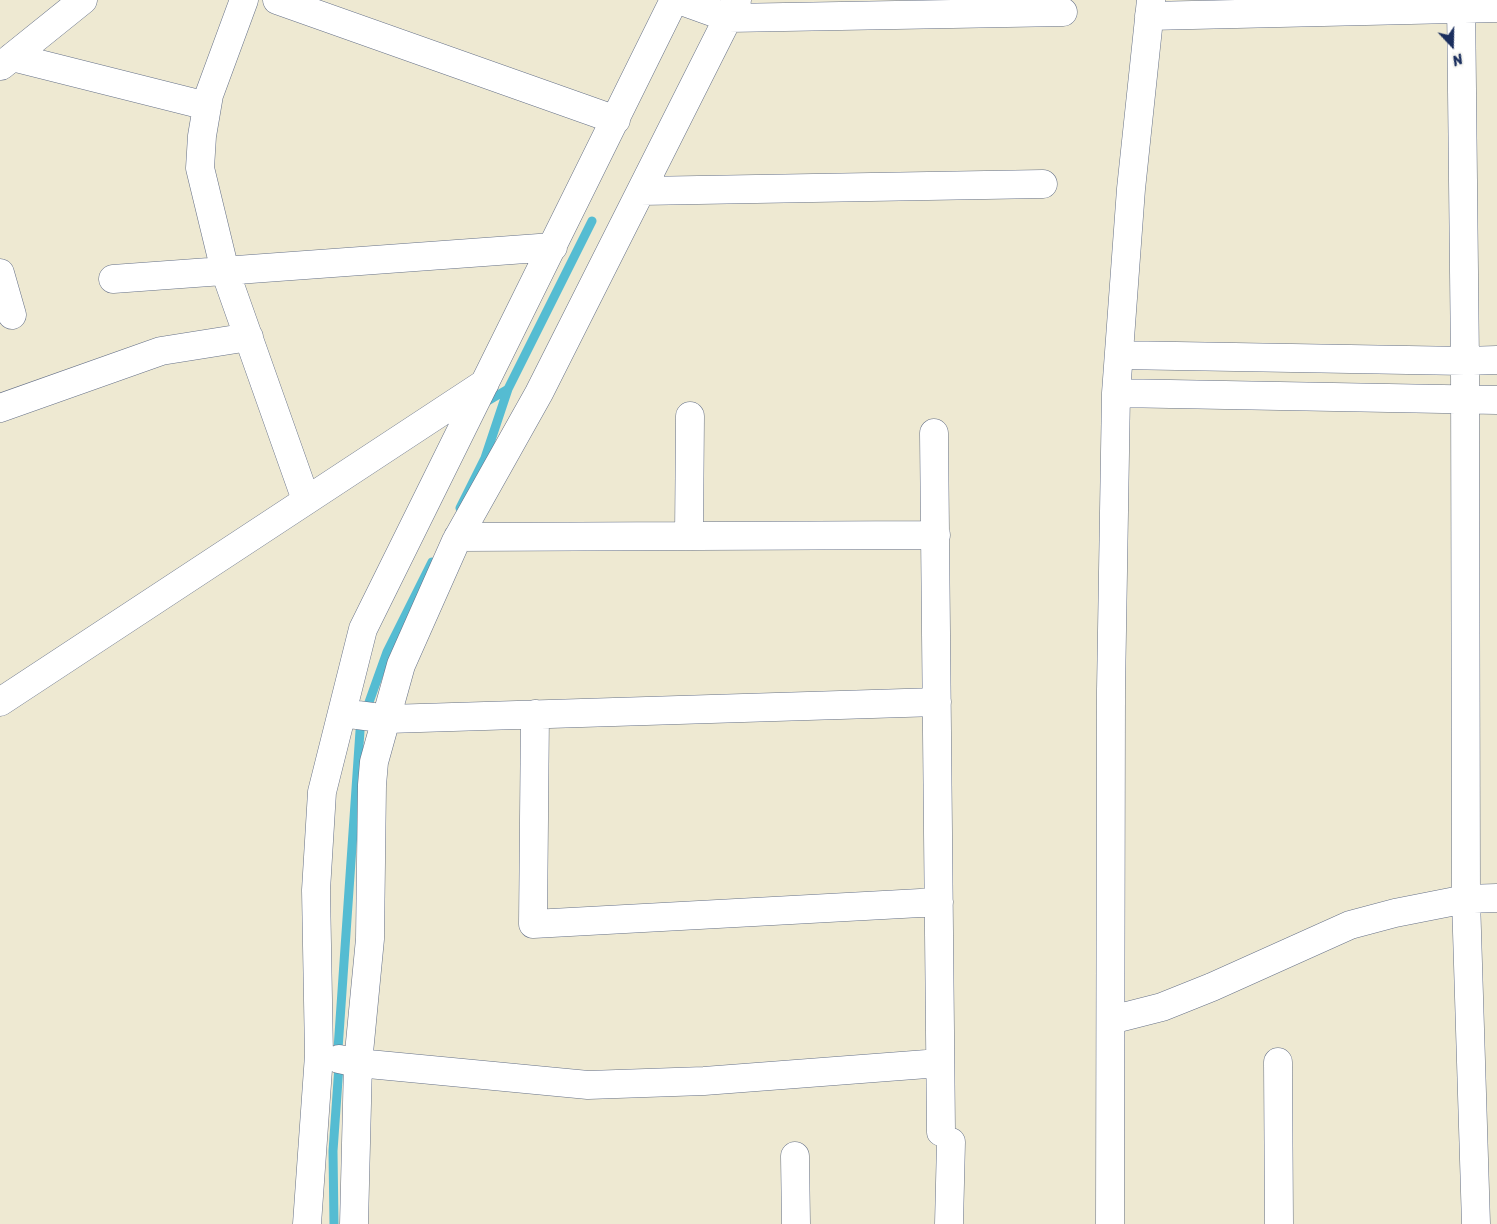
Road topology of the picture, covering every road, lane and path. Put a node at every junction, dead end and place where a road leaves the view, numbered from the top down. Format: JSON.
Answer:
{"nodes":[{"id":1,"x":83,"y":0,"type":"edge"},
{"id":2,"x":244,"y":0,"type":"edge"},
{"id":3,"x":277,"y":0,"type":"edge"},
{"id":4,"x":674,"y":0,"type":"edge"},
{"id":5,"x":679,"y":0,"type":"edge"},
{"id":6,"x":1460,"y":4,"type":"edge"},
{"id":7,"x":1150,"y":8,"type":"edge"},
{"id":8,"x":1497,"y":8,"type":"edge"},
{"id":9,"x":733,"y":9,"type":"edge"},
{"id":10,"x":1063,"y":12,"type":"dead end"},
{"id":11,"x":6,"y":62,"type":"edge"},
{"id":12,"x":207,"y":106,"type":"junction"},
{"id":13,"x":616,"y":120,"type":"junction"},
{"id":14,"x":1043,"y":184,"type":"dead end"},
{"id":15,"x":641,"y":191,"type":"junction"},
{"id":16,"x":552,"y":247,"type":"junction"},
{"id":17,"x":225,"y":271,"type":"junction"},
{"id":18,"x":0,"y":273,"type":"edge"},
{"id":19,"x":113,"y":279,"type":"dead end"},
{"id":20,"x":12,"y":315,"type":"dead end"},
{"id":21,"x":249,"y":337,"type":"junction"},
{"id":22,"x":1119,"y":355,"type":"junction"},
{"id":23,"x":1497,"y":360,"type":"edge"},
{"id":24,"x":1465,"y":361,"type":"junction"},
{"id":25,"x":487,"y":382,"type":"junction"},
{"id":26,"x":1116,"y":393,"type":"junction"},
{"id":27,"x":1465,"y":400,"type":"junction"},
{"id":28,"x":1497,"y":400,"type":"edge"},
{"id":29,"x":0,"y":408,"type":"edge"},
{"id":30,"x":690,"y":416,"type":"dead end"},
{"id":31,"x":934,"y":433,"type":"dead end"},
{"id":32,"x":306,"y":500,"type":"junction"},
{"id":33,"x":936,"y":534,"type":"junction"},
{"id":34,"x":689,"y":536,"type":"junction"},
{"id":35,"x":458,"y":537,"type":"junction"},
{"id":36,"x":0,"y":702,"type":"edge"},
{"id":37,"x":937,"y":702,"type":"junction"},
{"id":38,"x":342,"y":713,"type":"junction"},
{"id":39,"x":535,"y":714,"type":"junction"},
{"id":40,"x":388,"y":719,"type":"junction"},
{"id":41,"x":1497,"y":898,"type":"edge"},
{"id":42,"x":1466,"y":899,"type":"junction"},
{"id":43,"x":938,"y":902,"type":"junction"},
{"id":44,"x":1111,"y":1020,"type":"junction"},
{"id":45,"x":319,"y":1055,"type":"junction"},
{"id":46,"x":1278,"y":1062,"type":"dead end"},
{"id":47,"x":358,"y":1063,"type":"junction"},
{"id":48,"x":940,"y":1063,"type":"junction"},
{"id":49,"x":795,"y":1156,"type":"dead end"},
{"id":50,"x":307,"y":1224,"type":"edge"},
{"id":51,"x":354,"y":1224,"type":"edge"},
{"id":52,"x":796,"y":1224,"type":"edge"},
{"id":53,"x":949,"y":1224,"type":"edge"},
{"id":54,"x":1110,"y":1224,"type":"edge"},
{"id":55,"x":1279,"y":1224,"type":"edge"},
{"id":56,"x":1476,"y":1224,"type":"edge"}],
"edges":[{"from":1,"to":11,"type":"street"},
{"from":2,"to":12,"type":"street"},
{"from":3,"to":13,"type":"street"},
{"from":4,"to":13,"type":"street"},
{"from":5,"to":9,"type":"street"},
{"from":6,"to":7,"type":"street"},
{"from":6,"to":8,"type":"street"},
{"from":6,"to":24,"type":"street"},
{"from":7,"to":22,"type":"street"},
{"from":9,"to":10,"type":"street"},
{"from":9,"to":15,"type":"street"},
{"from":11,"to":12,"type":"street"},
{"from":12,"to":17,"type":"street"},
{"from":13,"to":16,"type":"street"},
{"from":14,"to":15,"type":"street"},
{"from":15,"to":35,"type":"street"},
{"from":16,"to":17,"type":"street"},
{"from":16,"to":25,"type":"street"},
{"from":17,"to":19,"type":"street"},
{"from":17,"to":21,"type":"street"},
{"from":18,"to":20,"type":"street"},
{"from":21,"to":29,"type":"street"},
{"from":21,"to":32,"type":"street"},
{"from":22,"to":24,"type":"street"},
{"from":22,"to":26,"type":"street"},
{"from":23,"to":24,"type":"street"},
{"from":24,"to":27,"type":"street"},
{"from":25,"to":32,"type":"street"},
{"from":25,"to":38,"type":"street"},
{"from":26,"to":27,"type":"street"},
{"from":26,"to":44,"type":"street"},
{"from":27,"to":28,"type":"street"},
{"from":27,"to":42,"type":"street"},
{"from":30,"to":34,"type":"street"},
{"from":31,"to":33,"type":"street"},
{"from":32,"to":36,"type":"street"},
{"from":33,"to":34,"type":"street"},
{"from":33,"to":37,"type":"street"},
{"from":34,"to":35,"type":"street"},
{"from":35,"to":40,"type":"street"},
{"from":37,"to":39,"type":"street"},
{"from":37,"to":43,"type":"street"},
{"from":38,"to":40,"type":"street"},
{"from":38,"to":45,"type":"street"},
{"from":39,"to":40,"type":"street"},
{"from":39,"to":43,"type":"street"},
{"from":40,"to":47,"type":"street"},
{"from":41,"to":42,"type":"street"},
{"from":42,"to":44,"type":"street"},
{"from":42,"to":56,"type":"street"},
{"from":43,"to":48,"type":"street"},
{"from":44,"to":54,"type":"street"},
{"from":45,"to":47,"type":"street"},
{"from":45,"to":50,"type":"street"},
{"from":46,"to":55,"type":"street"},
{"from":47,"to":48,"type":"street"},
{"from":47,"to":51,"type":"street"},
{"from":48,"to":53,"type":"street"},
{"from":49,"to":52,"type":"street"}]}
